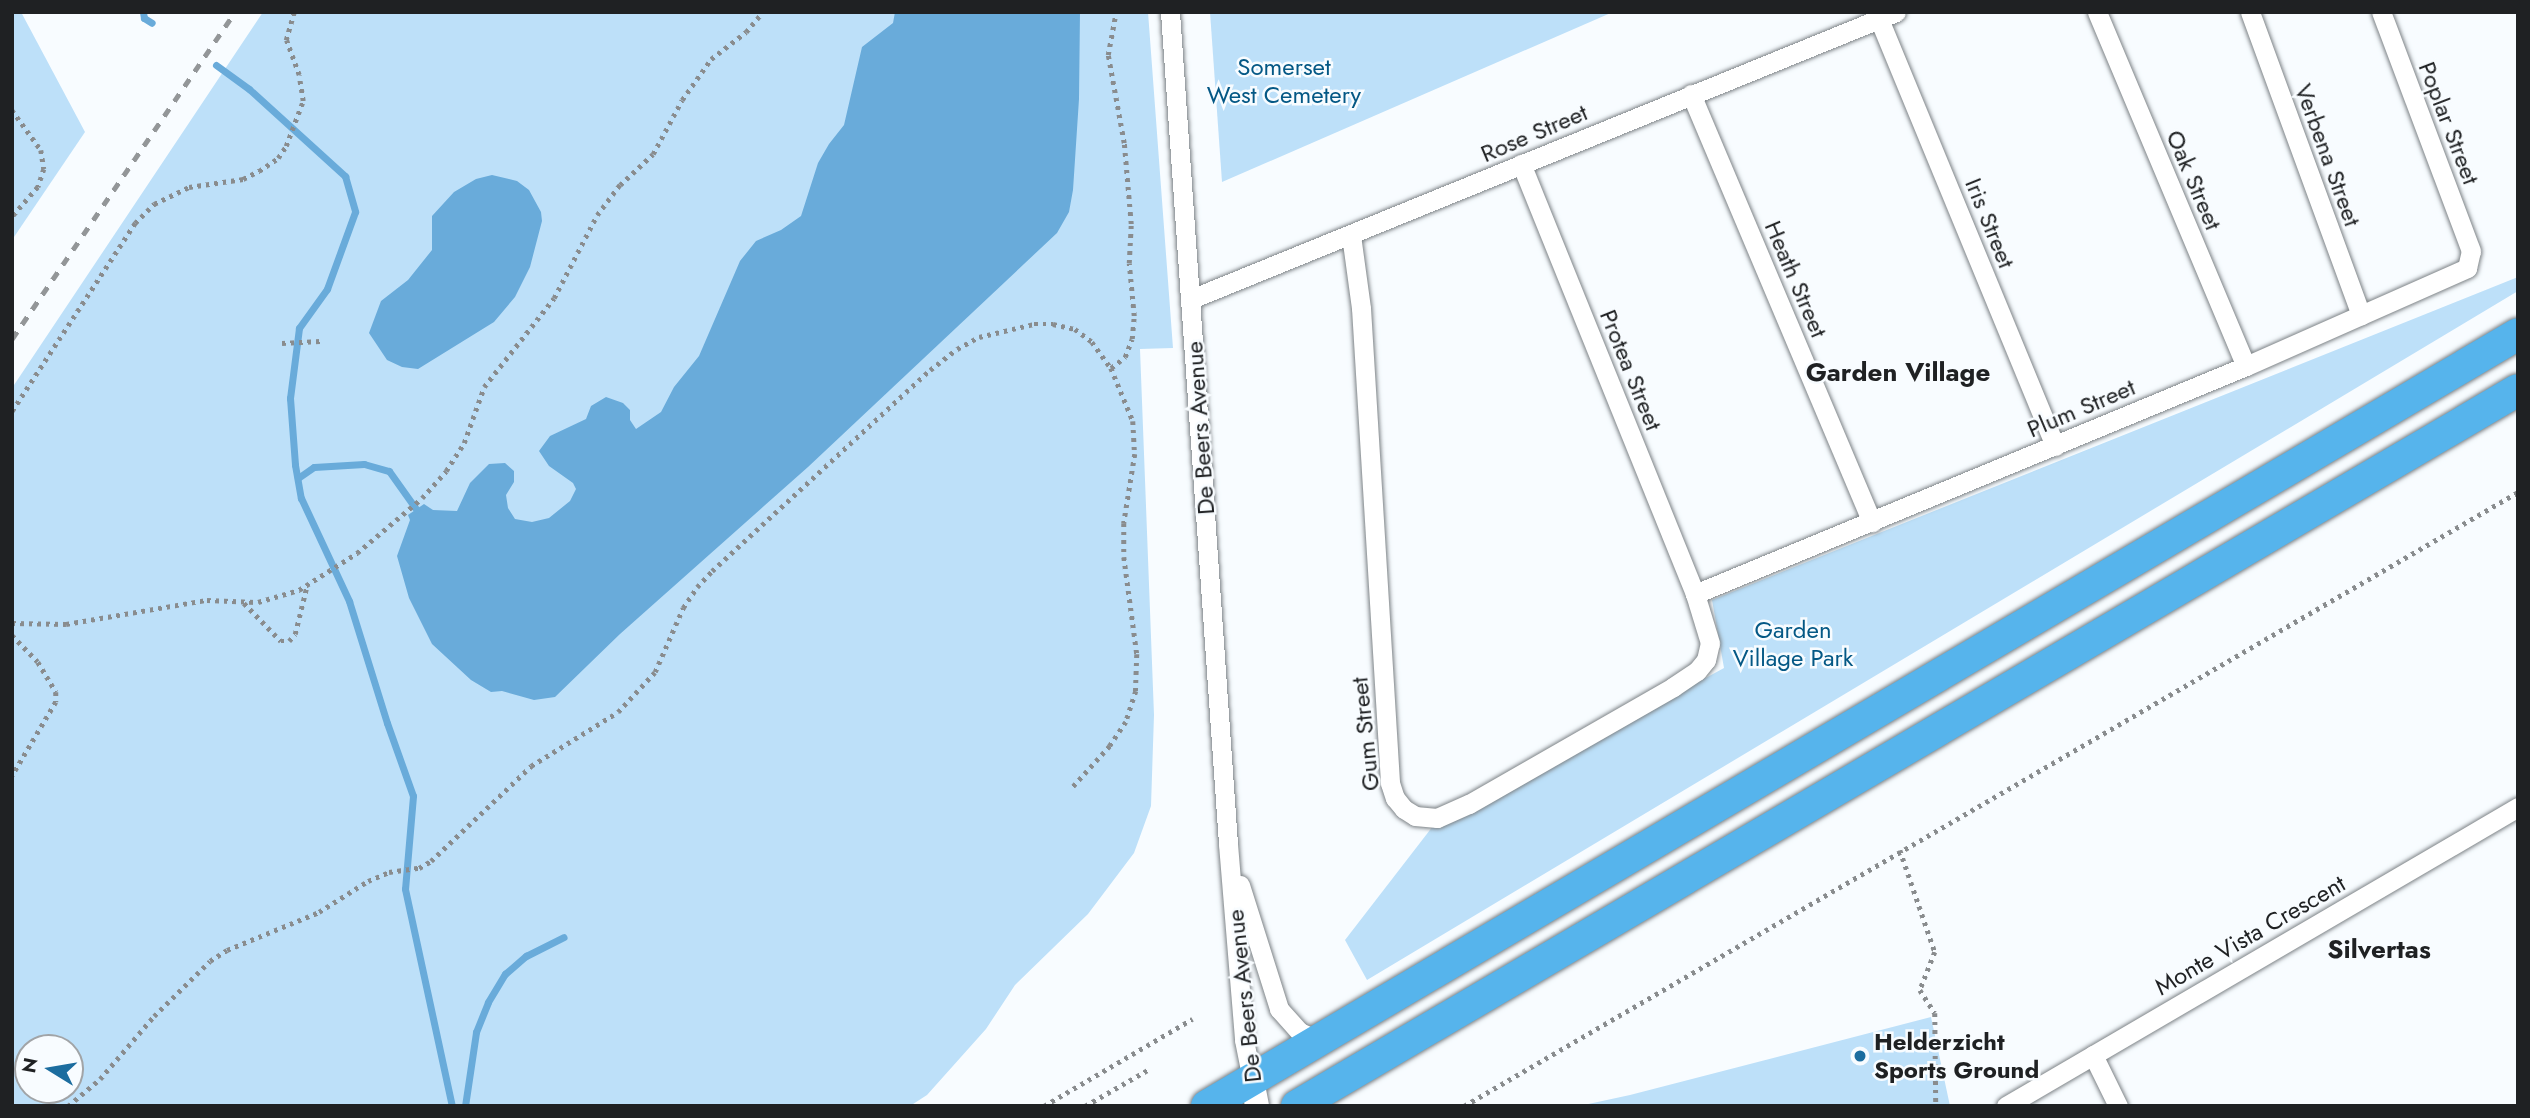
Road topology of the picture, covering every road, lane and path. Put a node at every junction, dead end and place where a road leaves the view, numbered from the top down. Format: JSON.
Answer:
{"nodes":[{"id":1,"x":294,"y":12,"type":"edge"},
{"id":2,"x":763,"y":12,"type":"edge"},
{"id":3,"x":1116,"y":12,"type":"edge"},
{"id":4,"x":1170,"y":12,"type":"edge"},
{"id":5,"x":2097,"y":12,"type":"edge"},
{"id":6,"x":2250,"y":12,"type":"edge"},
{"id":7,"x":2381,"y":12,"type":"edge"},
{"id":8,"x":1887,"y":15,"type":"edge"},
{"id":9,"x":1692,"y":94,"type":"junction"},
{"id":10,"x":12,"y":110,"type":"edge"},
{"id":11,"x":1521,"y":164,"type":"junction"},
{"id":12,"x":12,"y":217,"type":"edge"},
{"id":13,"x":1351,"y":235,"type":"junction"},
{"id":14,"x":2471,"y":251,"type":"joint"},
{"id":15,"x":1191,"y":299,"type":"junction"},
{"id":16,"x":2361,"y":315,"type":"junction"},
{"id":17,"x":2518,"y":334,"type":"edge"},
{"id":18,"x":320,"y":341,"type":"dead end"},
{"id":19,"x":282,"y":343,"type":"dead end"},
{"id":20,"x":2246,"y":366,"type":"junction"},
{"id":21,"x":1111,"y":368,"type":"junction"},
{"id":22,"x":2518,"y":390,"type":"edge"},
{"id":23,"x":12,"y":411,"type":"edge"},
{"id":24,"x":2055,"y":446,"type":"junction"},
{"id":25,"x":2518,"y":492,"type":"edge"},
{"id":26,"x":1872,"y":522,"type":"junction"},
{"id":27,"x":307,"y":584,"type":"junction"},
{"id":28,"x":1695,"y":594,"type":"junction"},
{"id":29,"x":243,"y":601,"type":"junction"},
{"id":30,"x":12,"y":623,"type":"edge"},
{"id":31,"x":12,"y":635,"type":"edge"},
{"id":32,"x":12,"y":776,"type":"edge"},
{"id":33,"x":1073,"y":787,"type":"dead end"},
{"id":34,"x":2518,"y":807,"type":"edge"},
{"id":35,"x":1228,"y":844,"type":"junction"},
{"id":36,"x":1900,"y":850,"type":"junction"},
{"id":37,"x":1192,"y":1019,"type":"dead end"},
{"id":38,"x":1319,"y":1041,"type":"junction"},
{"id":39,"x":2093,"y":1055,"type":"junction"},
{"id":40,"x":1151,"y":1068,"type":"dead end"},
{"id":41,"x":1254,"y":1093,"type":"edge"},
{"id":42,"x":68,"y":1106,"type":"edge"},
{"id":43,"x":1044,"y":1106,"type":"edge"},
{"id":44,"x":1085,"y":1106,"type":"edge"},
{"id":45,"x":1207,"y":1106,"type":"edge"},
{"id":46,"x":1297,"y":1106,"type":"edge"},
{"id":47,"x":1464,"y":1106,"type":"edge"},
{"id":48,"x":1936,"y":1106,"type":"edge"},
{"id":49,"x":2006,"y":1106,"type":"edge"},
{"id":50,"x":2118,"y":1106,"type":"edge"}],
"edges":[{"from":1,"to":23,"type":"path"},
{"from":2,"to":27,"type":"path"},
{"from":3,"to":21,"type":"path"},
{"from":4,"to":15,"type":"street","name":"De Beers Avenue"},
{"from":5,"to":20,"type":"street","name":"Oak Street"},
{"from":6,"to":16,"type":"street","name":"Verbena Street"},
{"from":7,"to":14,"type":"street","name":"Poplar Street"},
{"from":8,"to":9,"type":"street","name":"Rose Street"},
{"from":8,"to":24,"type":"street","name":"Iris Street"},
{"from":9,"to":11,"type":"street","name":"Rose Street"},
{"from":9,"to":26,"type":"street","name":"Heath Street"},
{"from":10,"to":12,"type":"path"},
{"from":11,"to":13,"type":"street","name":"Rose Street"},
{"from":11,"to":28,"type":"street","name":"Protea Street"},
{"from":13,"to":15,"type":"street","name":"Rose Street"},
{"from":13,"to":28,"type":"street","name":"Gum Street"},
{"from":14,"to":16,"type":"street","name":"Plum Street"},
{"from":15,"to":35,"type":"street","name":"De Beers Avenue"},
{"from":16,"to":20,"type":"street","name":"Plum Street"},
{"from":17,"to":38,"type":"highway"},
{"from":18,"to":19,"type":"path"},
{"from":20,"to":24,"type":"street","name":"Plum Street"},
{"from":21,"to":33,"type":"path"},
{"from":21,"to":42,"type":"path"},
{"from":22,"to":46,"type":"highway"},
{"from":24,"to":26,"type":"street","name":"Plum Street"},
{"from":25,"to":36,"type":"path"},
{"from":26,"to":28,"type":"street","name":"Plum Street"},
{"from":27,"to":29,"type":"path"},
{"from":27,"to":29,"type":"path"},
{"from":29,"to":30,"type":"path"},
{"from":31,"to":32,"type":"path"},
{"from":34,"to":39,"type":"street","name":"Monte Vista Crescent"},
{"from":35,"to":38,"type":"street","name":"De Beers Avenue"},
{"from":35,"to":41,"type":"street","name":"De Beers Avenue"},
{"from":36,"to":47,"type":"path"},
{"from":36,"to":48,"type":"path"},
{"from":37,"to":43,"type":"path"},
{"from":38,"to":41,"type":"highway"},
{"from":39,"to":49,"type":"street","name":"Monte Vista Crescent"},
{"from":39,"to":50,"type":"street"},
{"from":40,"to":44,"type":"path"},
{"from":41,"to":45,"type":"highway"}]}
